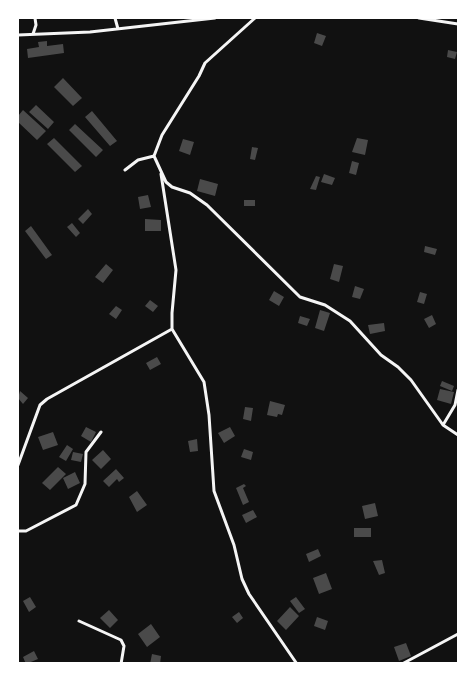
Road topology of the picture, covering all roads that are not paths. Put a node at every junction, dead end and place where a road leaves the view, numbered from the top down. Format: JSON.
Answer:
{"nodes":[{"id":1,"x":35,"y":18,"type":"edge"},
{"id":2,"x":115,"y":18,"type":"edge"},
{"id":3,"x":215,"y":18,"type":"edge"},
{"id":4,"x":255,"y":18,"type":"edge"},
{"id":5,"x":419,"y":18,"type":"edge"},
{"id":6,"x":428,"y":18,"type":"edge"},
{"id":7,"x":458,"y":24,"type":"edge"},
{"id":8,"x":118,"y":30,"type":"junction"},
{"id":9,"x":33,"y":34,"type":"junction"},
{"id":10,"x":18,"y":35,"type":"edge"},
{"id":11,"x":154,"y":156,"type":"junction"},
{"id":12,"x":160,"y":169,"type":"junction"},
{"id":13,"x":125,"y":170,"type":"dead end"},
{"id":14,"x":172,"y":329,"type":"junction"},
{"id":15,"x":458,"y":390,"type":"edge"},
{"id":16,"x":443,"y":425,"type":"junction"},
{"id":17,"x":100,"y":432,"type":"dead end"},
{"id":18,"x":458,"y":435,"type":"edge"},
{"id":19,"x":18,"y":465,"type":"edge"},
{"id":20,"x":18,"y":531,"type":"edge"},
{"id":21,"x":79,"y":621,"type":"dead end"},
{"id":22,"x":458,"y":634,"type":"edge"},
{"id":23,"x":121,"y":664,"type":"edge"},
{"id":24,"x":297,"y":664,"type":"edge"},
{"id":25,"x":402,"y":664,"type":"edge"}],
"edges":[{"from":1,"to":9,"type":"street"},
{"from":2,"to":8,"type":"street"},
{"from":3,"to":8,"type":"street"},
{"from":4,"to":11,"type":"street"},
{"from":5,"to":6,"type":"street"},
{"from":6,"to":7,"type":"street"},
{"from":8,"to":9,"type":"street"},
{"from":9,"to":10,"type":"street"},
{"from":11,"to":12,"type":"street"},
{"from":11,"to":13,"type":"street"},
{"from":12,"to":14,"type":"street"},
{"from":12,"to":16,"type":"street"},
{"from":14,"to":19,"type":"street"},
{"from":14,"to":24,"type":"street"},
{"from":15,"to":16,"type":"street"},
{"from":16,"to":18,"type":"street"},
{"from":17,"to":20,"type":"street"},
{"from":21,"to":23,"type":"street"},
{"from":22,"to":25,"type":"street"}]}
